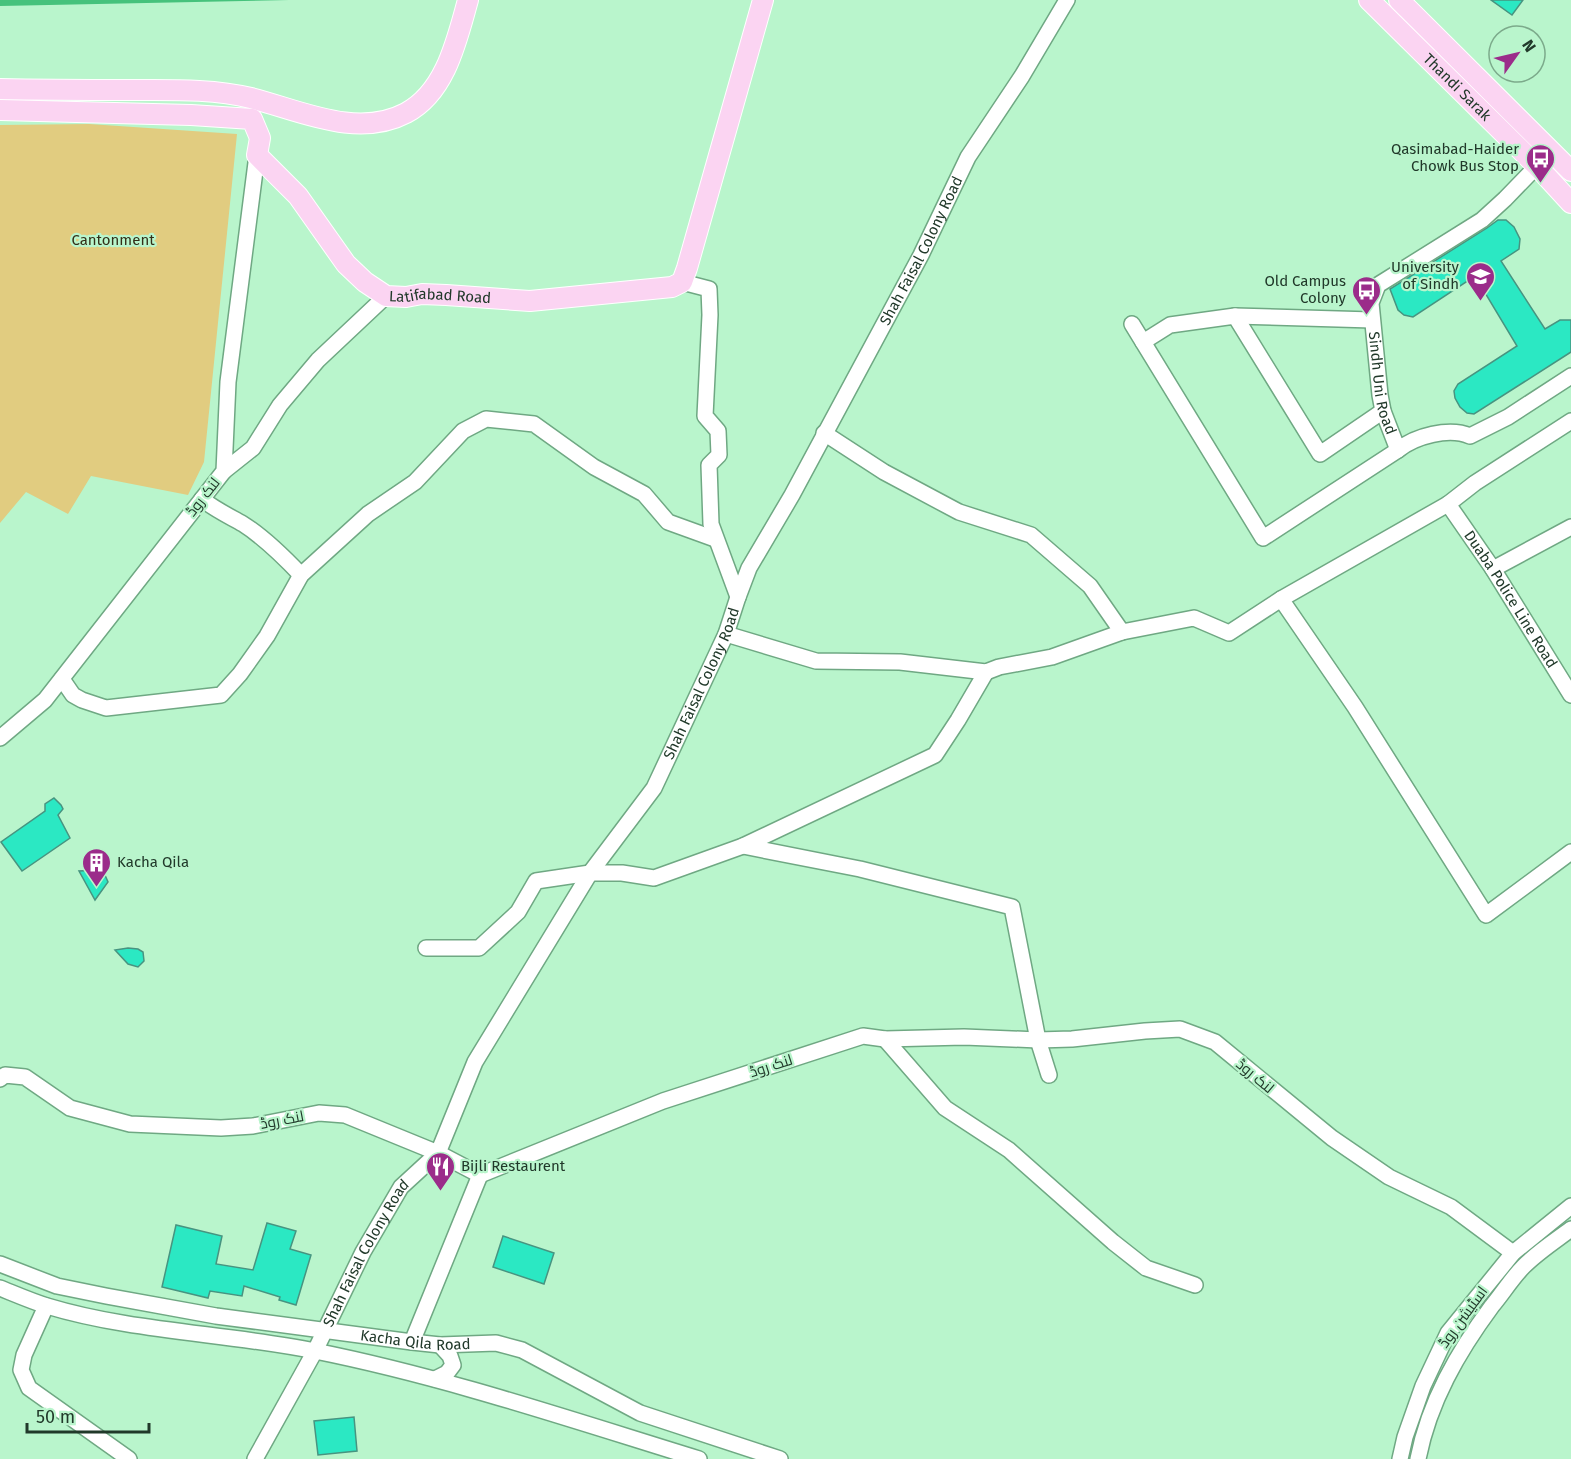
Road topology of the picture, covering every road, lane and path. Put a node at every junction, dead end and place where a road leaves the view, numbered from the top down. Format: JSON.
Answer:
{"nodes":[{"id":1,"x":468,"y":0,"type":"edge"},
{"id":2,"x":763,"y":0,"type":"edge"},
{"id":3,"x":1067,"y":0,"type":"edge"},
{"id":4,"x":1369,"y":0,"type":"edge"},
{"id":5,"x":1399,"y":0,"type":"edge"},
{"id":6,"x":0,"y":90,"type":"edge"},
{"id":7,"x":0,"y":110,"type":"edge"},
{"id":8,"x":257,"y":155,"type":"junction"},
{"id":9,"x":1537,"y":166,"type":"junction"},
{"id":10,"x":1571,"y":171,"type":"edge"},
{"id":11,"x":1571,"y":202,"type":"edge"},
{"id":12,"x":682,"y":282,"type":"junction"},
{"id":13,"x":386,"y":296,"type":"junction"},
{"id":14,"x":1235,"y":316,"type":"junction"},
{"id":15,"x":1372,"y":320,"type":"junction"},
{"id":16,"x":1132,"y":324,"type":"dead end"},
{"id":17,"x":1143,"y":342,"type":"junction"},
{"id":18,"x":1571,"y":375,"type":"edge"},
{"id":19,"x":1383,"y":411,"type":"junction"},
{"id":20,"x":1571,"y":421,"type":"edge"},
{"id":21,"x":825,"y":433,"type":"junction"},
{"id":22,"x":1398,"y":450,"type":"junction"},
{"id":23,"x":224,"y":471,"type":"junction"},
{"id":24,"x":202,"y":499,"type":"junction"},
{"id":25,"x":1448,"y":504,"type":"junction"},
{"id":26,"x":1571,"y":527,"type":"edge"},
{"id":27,"x":715,"y":539,"type":"junction"},
{"id":28,"x":1493,"y":569,"type":"junction"},
{"id":29,"x":301,"y":575,"type":"junction"},
{"id":30,"x":738,"y":597,"type":"junction"},
{"id":31,"x":1281,"y":599,"type":"junction"},
{"id":32,"x":1122,"y":632,"type":"junction"},
{"id":33,"x":726,"y":634,"type":"junction"},
{"id":34,"x":986,"y":672,"type":"junction"},
{"id":35,"x":62,"y":679,"type":"junction"},
{"id":36,"x":1571,"y":695,"type":"edge"},
{"id":37,"x":0,"y":738,"type":"edge"},
{"id":38,"x":743,"y":846,"type":"junction"},
{"id":39,"x":1571,"y":852,"type":"edge"},
{"id":40,"x":590,"y":873,"type":"junction"},
{"id":41,"x":426,"y":948,"type":"dead end"},
{"id":42,"x":885,"y":1040,"type":"junction"},
{"id":43,"x":1038,"y":1040,"type":"junction"},
{"id":44,"x":1049,"y":1075,"type":"dead end"},
{"id":45,"x":0,"y":1079,"type":"edge"},
{"id":46,"x":438,"y":1153,"type":"junction"},
{"id":47,"x":480,"y":1174,"type":"junction"},
{"id":48,"x":1571,"y":1206,"type":"edge"},
{"id":49,"x":1571,"y":1229,"type":"edge"},
{"id":50,"x":1513,"y":1253,"type":"junction"},
{"id":51,"x":0,"y":1264,"type":"edge"},
{"id":52,"x":1195,"y":1285,"type":"dead end"},
{"id":53,"x":0,"y":1288,"type":"edge"},
{"id":54,"x":46,"y":1306,"type":"junction"},
{"id":55,"x":324,"y":1329,"type":"junction"},
{"id":56,"x":412,"y":1342,"type":"junction"},
{"id":57,"x":440,"y":1345,"type":"junction"},
{"id":58,"x":315,"y":1351,"type":"junction"},
{"id":59,"x":435,"y":1379,"type":"junction"},
{"id":60,"x":129,"y":1459,"type":"edge"},
{"id":61,"x":255,"y":1459,"type":"edge"},
{"id":62,"x":699,"y":1459,"type":"edge"},
{"id":63,"x":780,"y":1459,"type":"edge"},
{"id":64,"x":1400,"y":1459,"type":"edge"},
{"id":65,"x":1418,"y":1459,"type":"edge"}],
"edges":[{"from":1,"to":6,"type":"main road"},
{"from":2,"to":12,"type":"main road"},
{"from":3,"to":21,"type":"street","name":"Shah Faisal Colony Road"},
{"from":4,"to":9,"type":"main road","name":"Thandi Sarak"},
{"from":5,"to":10,"type":"main road","name":"Thandi Sarak"},
{"from":7,"to":8,"type":"main road"},
{"from":8,"to":13,"type":"main road","name":"Latifabad Road"},
{"from":8,"to":23,"type":"street","name":"لنک روڈ"},
{"from":9,"to":11,"type":"main road","name":"Thandi Sarak"},
{"from":9,"to":15,"type":"street","name":"Sindh Uni Road"},
{"from":12,"to":13,"type":"main road","name":"Latifabad Road"},
{"from":12,"to":27,"type":"street"},
{"from":13,"to":23,"type":"street"},
{"from":14,"to":15,"type":"street"},
{"from":14,"to":17,"type":"street"},
{"from":14,"to":19,"type":"street"},
{"from":15,"to":19,"type":"street","name":"Sindh Uni Road"},
{"from":16,"to":17,"type":"street"},
{"from":17,"to":22,"type":"street"},
{"from":18,"to":22,"type":"street","name":"Sindh Uni Road"},
{"from":19,"to":22,"type":"street","name":"Sindh Uni Road"},
{"from":20,"to":25,"type":"street"},
{"from":21,"to":30,"type":"street","name":"Shah Faisal Colony Road"},
{"from":21,"to":32,"type":"street"},
{"from":23,"to":24,"type":"street","name":"لنک روڈ"},
{"from":24,"to":29,"type":"street"},
{"from":24,"to":35,"type":"street","name":"لنک روڈ"},
{"from":25,"to":28,"type":"street","name":"Duaba Police Line Road"},
{"from":25,"to":31,"type":"street"},
{"from":26,"to":28,"type":"street"},
{"from":27,"to":29,"type":"street"},
{"from":27,"to":30,"type":"street"},
{"from":28,"to":36,"type":"street","name":"Duaba Police Line Road"},
{"from":29,"to":35,"type":"street"},
{"from":30,"to":33,"type":"street","name":"Shah Faisal Colony Road"},
{"from":31,"to":32,"type":"street"},
{"from":31,"to":39,"type":"street"},
{"from":32,"to":34,"type":"street"},
{"from":33,"to":34,"type":"street"},
{"from":33,"to":40,"type":"street","name":"Shah Faisal Colony Road"},
{"from":34,"to":38,"type":"street"},
{"from":35,"to":37,"type":"street","name":"لنک روڈ"},
{"from":38,"to":40,"type":"street"},
{"from":38,"to":43,"type":"street"},
{"from":40,"to":41,"type":"street"},
{"from":40,"to":46,"type":"street","name":"Shah Faisal Colony Road"},
{"from":42,"to":43,"type":"street","name":"لنک روڈ"},
{"from":42,"to":47,"type":"street","name":"لنک روڈ"},
{"from":42,"to":52,"type":"street"},
{"from":43,"to":44,"type":"street"},
{"from":43,"to":50,"type":"street","name":"لنک روڈ"},
{"from":45,"to":46,"type":"street","name":"لنک روڈ"},
{"from":46,"to":47,"type":"street","name":"لنک روڈ"},
{"from":46,"to":55,"type":"street","name":"Shah Faisal Colony Road"},
{"from":47,"to":56,"type":"street"},
{"from":48,"to":50,"type":"street","name":"اسٹیشن روڈ"},
{"from":49,"to":65,"type":"street","name":"اسٹیشن روڈ"},
{"from":50,"to":64,"type":"street","name":"اسٹیشن روڈ"},
{"from":51,"to":55,"type":"street","name":"Kacha Qila Road"},
{"from":53,"to":54,"type":"street"},
{"from":54,"to":58,"type":"street"},
{"from":54,"to":60,"type":"street"},
{"from":55,"to":56,"type":"street","name":"Kacha Qila Road"},
{"from":55,"to":58,"type":"street","name":"Shah Faisal Colony Road"},
{"from":56,"to":57,"type":"street","name":"Kacha Qila Road"},
{"from":57,"to":59,"type":"street"},
{"from":57,"to":63,"type":"street","name":"Kacha Qila Road"},
{"from":58,"to":59,"type":"street"},
{"from":58,"to":61,"type":"street","name":"Shah Faisal Colony Road"},
{"from":59,"to":62,"type":"street"}]}
